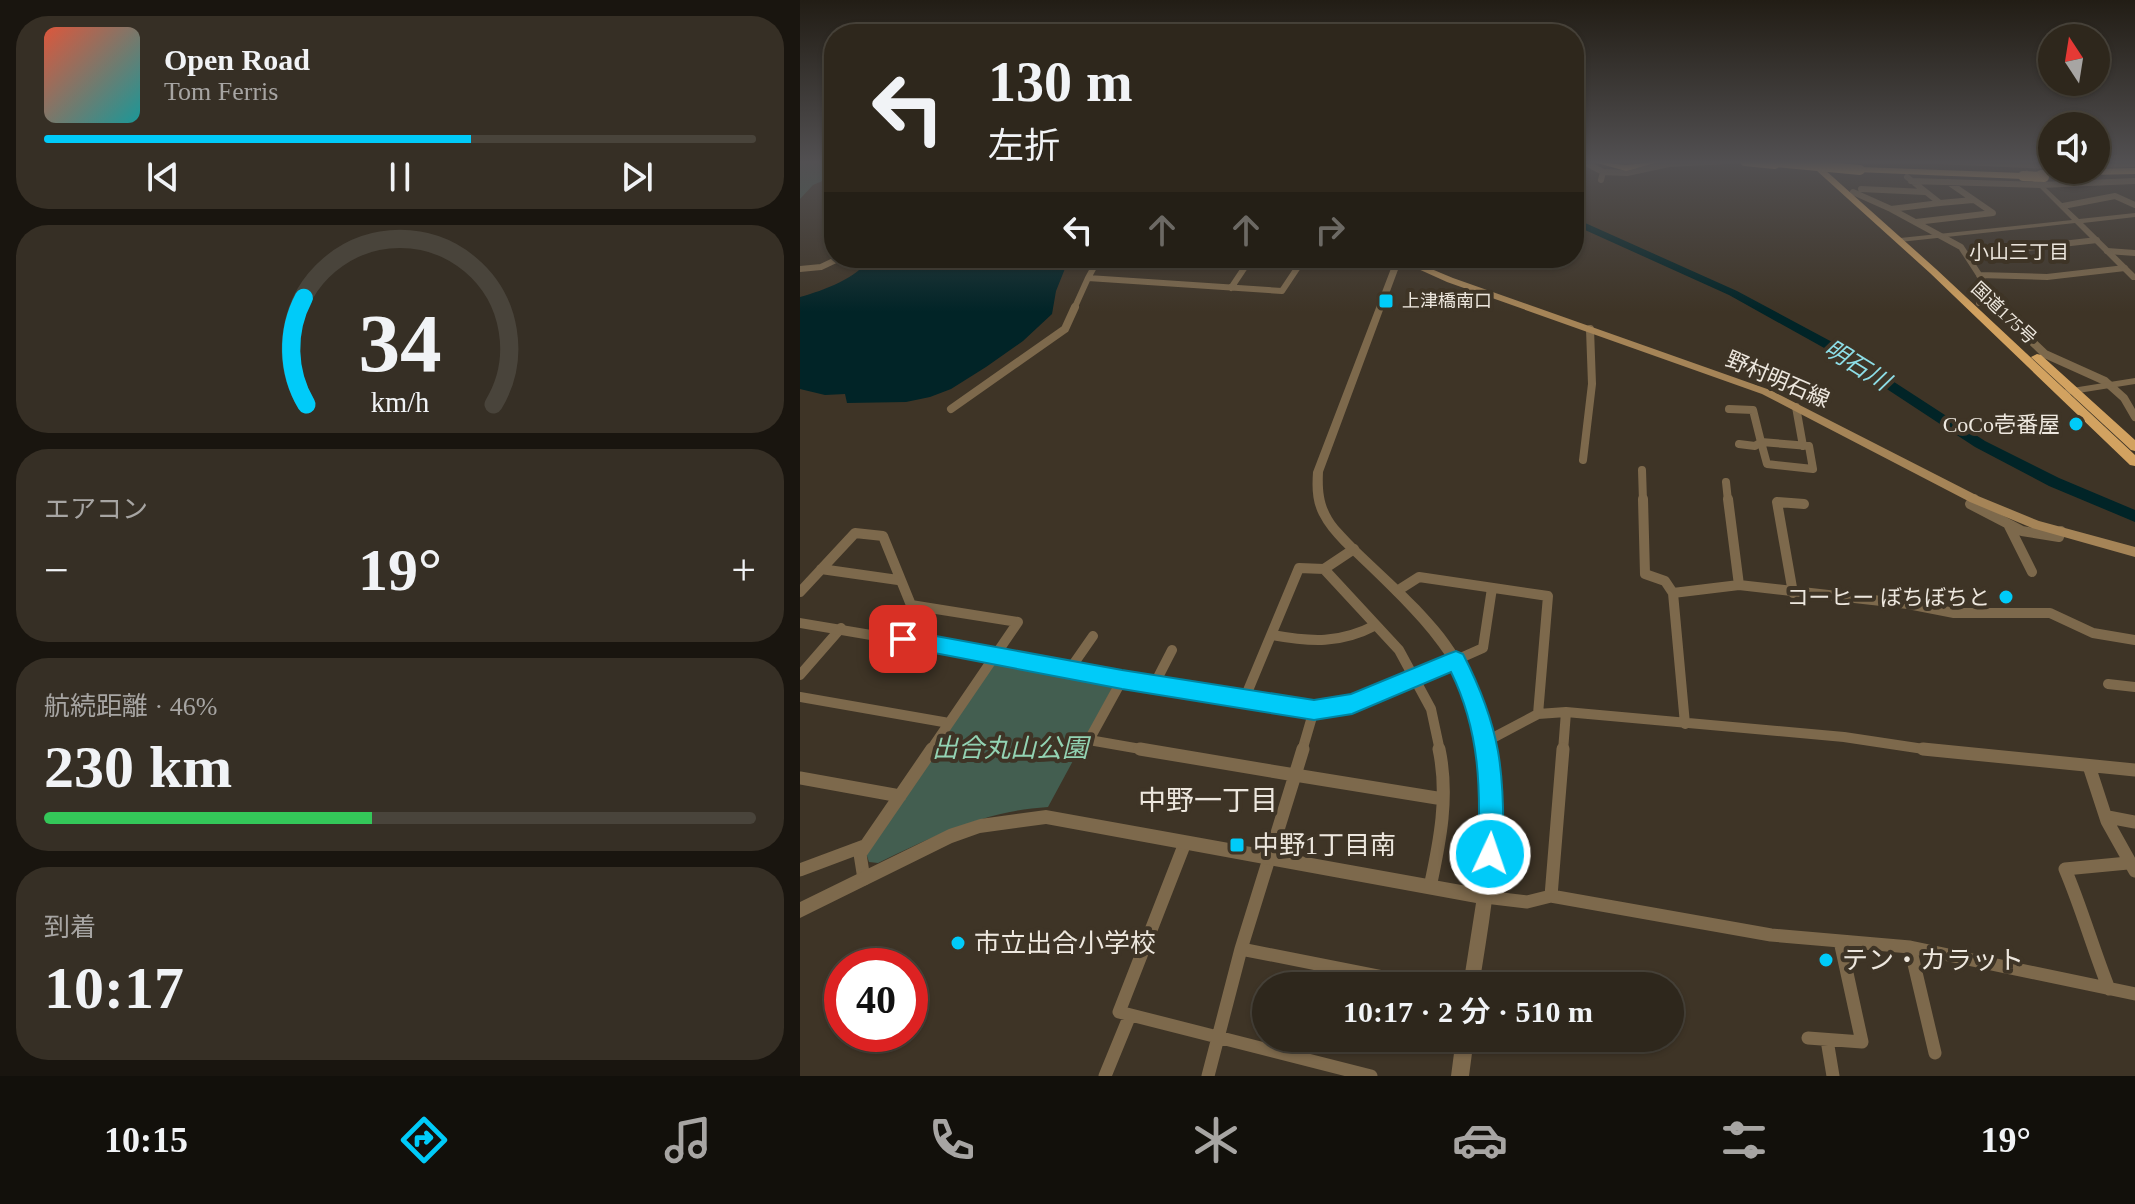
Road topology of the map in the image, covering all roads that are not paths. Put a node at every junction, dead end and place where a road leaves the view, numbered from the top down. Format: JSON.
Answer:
{"nodes":[{"id":1,"x":1872,"y":211,"type":"edge"},
{"id":2,"x":1876,"y":211,"type":"edge"},
{"id":3,"x":1895,"y":211,"type":"edge"},
{"id":4,"x":1990,"y":211,"type":"edge"},
{"id":5,"x":2068,"y":211,"type":"edge"},
{"id":6,"x":2135,"y":215,"type":"edge"},
{"id":7,"x":2078,"y":221,"type":"junction"},
{"id":8,"x":1916,"y":222,"type":"junction"},
{"id":9,"x":1941,"y":236,"type":"junction"},
{"id":10,"x":1904,"y":240,"type":"junction"},
{"id":11,"x":2097,"y":240,"type":"junction"},
{"id":12,"x":2107,"y":251,"type":"junction"},
{"id":13,"x":2135,"y":253,"type":"edge"},
{"id":14,"x":1967,"y":255,"type":"junction"},
{"id":15,"x":824,"y":266,"type":"edge"},
{"id":16,"x":1091,"y":268,"type":"edge"},
{"id":17,"x":1244,"y":268,"type":"edge"},
{"id":18,"x":1297,"y":268,"type":"edge"},
{"id":19,"x":1394,"y":268,"type":"edge"},
{"id":20,"x":1425,"y":268,"type":"edge"},
{"id":21,"x":2125,"y":268,"type":"junction"},
{"id":22,"x":800,"y":269,"type":"edge"},
{"id":23,"x":1979,"y":275,"type":"junction"},
{"id":24,"x":1088,"y":278,"type":"junction"},
{"id":25,"x":2135,"y":278,"type":"edge"},
{"id":26,"x":1231,"y":288,"type":"junction"},
{"id":27,"x":1979,"y":303,"type":"junction"},
{"id":28,"x":1995,"y":303,"type":"junction"},
{"id":29,"x":1590,"y":329,"type":"junction"},
{"id":30,"x":2025,"y":341,"type":"junction"},
{"id":31,"x":2135,"y":381,"type":"edge"},
{"id":32,"x":2110,"y":385,"type":"junction"},
{"id":33,"x":2068,"y":392,"type":"junction"},
{"id":34,"x":1796,"y":407,"type":"junction"},
{"id":35,"x":951,"y":409,"type":"dead end"},
{"id":36,"x":1729,"y":409,"type":"dead end"},
{"id":37,"x":2135,"y":417,"type":"edge"},
{"id":38,"x":1761,"y":442,"type":"junction"},
{"id":39,"x":1739,"y":444,"type":"dead end"},
{"id":40,"x":1803,"y":446,"type":"junction"},
{"id":41,"x":2135,"y":447,"type":"edge"},
{"id":42,"x":1583,"y":460,"type":"dead end"},
{"id":43,"x":2135,"y":462,"type":"edge"},
{"id":44,"x":1642,"y":470,"type":"dead end"},
{"id":45,"x":1726,"y":482,"type":"dead end"},
{"id":46,"x":1974,"y":499,"type":"junction"},
{"id":47,"x":1804,"y":504,"type":"dead end"},
{"id":48,"x":2008,"y":524,"type":"junction"},
{"id":49,"x":2061,"y":531,"type":"junction"},
{"id":50,"x":1354,"y":549,"type":"junction"},
{"id":51,"x":2135,"y":552,"type":"edge"},
{"id":52,"x":821,"y":569,"type":"junction"},
{"id":53,"x":1324,"y":569,"type":"junction"},
{"id":54,"x":2032,"y":572,"type":"dead end"},
{"id":55,"x":898,"y":580,"type":"junction"},
{"id":56,"x":1739,"y":585,"type":"junction"},
{"id":57,"x":1492,"y":588,"type":"junction"},
{"id":58,"x":1397,"y":591,"type":"junction"},
{"id":59,"x":800,"y":592,"type":"edge"},
{"id":60,"x":1673,"y":593,"type":"junction"},
{"id":61,"x":1793,"y":593,"type":"junction"},
{"id":62,"x":800,"y":623,"type":"edge"},
{"id":63,"x":1376,"y":625,"type":"junction"},
{"id":64,"x":841,"y":628,"type":"junction"},
{"id":65,"x":1272,"y":635,"type":"junction"},
{"id":66,"x":1093,"y":636,"type":"dead end"},
{"id":67,"x":2135,"y":640,"type":"edge"},
{"id":68,"x":1172,"y":650,"type":"dead end"},
{"id":69,"x":997,"y":654,"type":"junction"},
{"id":70,"x":1456,"y":660,"type":"junction"},
{"id":71,"x":1070,"y":669,"type":"junction"},
{"id":72,"x":800,"y":675,"type":"edge"},
{"id":73,"x":1414,"y":678,"type":"junction"},
{"id":74,"x":1122,"y":680,"type":"junction"},
{"id":75,"x":2108,"y":684,"type":"dead end"},
{"id":76,"x":1154,"y":685,"type":"junction"},
{"id":77,"x":2135,"y":687,"type":"edge"},
{"id":78,"x":800,"y":697,"type":"edge"},
{"id":79,"x":1244,"y":700,"type":"junction"},
{"id":80,"x":1314,"y":710,"type":"junction"},
{"id":81,"x":1566,"y":712,"type":"junction"},
{"id":82,"x":1538,"y":714,"type":"junction"},
{"id":83,"x":949,"y":723,"type":"junction"},
{"id":84,"x":1685,"y":724,"type":"junction"},
{"id":85,"x":1487,"y":741,"type":"junction"},
{"id":86,"x":2089,"y":766,"type":"junction"},
{"id":87,"x":2135,"y":770,"type":"edge"},
{"id":88,"x":1295,"y":775,"type":"junction"},
{"id":89,"x":800,"y":778,"type":"edge"},
{"id":90,"x":900,"y":796,"type":"junction"},
{"id":91,"x":1443,"y":799,"type":"junction"},
{"id":92,"x":2108,"y":817,"type":"junction"},
{"id":93,"x":2135,"y":822,"type":"edge"},
{"id":94,"x":1185,"y":843,"type":"junction"},
{"id":95,"x":866,"y":845,"type":"junction"},
{"id":96,"x":1268,"y":858,"type":"junction"},
{"id":97,"x":2132,"y":867,"type":"edge"},
{"id":98,"x":800,"y":870,"type":"edge"},
{"id":99,"x":864,"y":879,"type":"junction"},
{"id":100,"x":1430,"y":887,"type":"junction"},
{"id":101,"x":1551,"y":896,"type":"junction"},
{"id":102,"x":1485,"y":897,"type":"junction"},
{"id":103,"x":800,"y":910,"type":"edge"},
{"id":104,"x":1840,"y":941,"type":"junction"},
{"id":105,"x":1910,"y":947,"type":"junction"},
{"id":106,"x":1241,"y":949,"type":"junction"},
{"id":107,"x":1357,"y":972,"type":"edge"},
{"id":108,"x":1473,"y":972,"type":"edge"},
{"id":109,"x":2109,"y":989,"type":"junction"},
{"id":110,"x":2135,"y":994,"type":"edge"},
{"id":111,"x":1130,"y":1015,"type":"junction"},
{"id":112,"x":1220,"y":1036,"type":"junction"},
{"id":113,"x":1808,"y":1038,"type":"dead end"},
{"id":114,"x":1827,"y":1040,"type":"junction"},
{"id":115,"x":1463,"y":1052,"type":"edge"},
{"id":116,"x":1935,"y":1053,"type":"dead end"},
{"id":117,"x":1105,"y":1076,"type":"edge"},
{"id":118,"x":1208,"y":1076,"type":"edge"},
{"id":119,"x":1371,"y":1076,"type":"edge"},
{"id":120,"x":1460,"y":1076,"type":"edge"},
{"id":121,"x":1833,"y":1076,"type":"edge"}],
"edges":[{"from":1,"to":10,"type":"highway","name":"国道175号"},
{"from":2,"to":10,"type":"highway","name":"国道175号"},
{"from":3,"to":8,"type":"street"},
{"from":4,"to":8,"type":"street"},
{"from":5,"to":7,"type":"street"},
{"from":6,"to":7,"type":"street"},
{"from":7,"to":9,"type":"street"},
{"from":7,"to":11,"type":"street"},
{"from":8,"to":9,"type":"street"},
{"from":9,"to":10,"type":"street"},
{"from":9,"to":14,"type":"street"},
{"from":10,"to":27,"type":"highway","name":"国道175号"},
{"from":10,"to":33,"type":"highway","name":"国道175号"},
{"from":11,"to":12,"type":"street"},
{"from":11,"to":14,"type":"street"},
{"from":12,"to":13,"type":"street"},
{"from":12,"to":21,"type":"street"},
{"from":14,"to":23,"type":"street"},
{"from":15,"to":22,"type":"street"},
{"from":16,"to":24,"type":"street"},
{"from":17,"to":26,"type":"street"},
{"from":18,"to":26,"type":"street"},
{"from":19,"to":50,"type":"street"},
{"from":20,"to":29,"type":"main road","name":"野村明石線"},
{"from":21,"to":23,"type":"street"},
{"from":21,"to":25,"type":"street"},
{"from":23,"to":28,"type":"street"},
{"from":24,"to":26,"type":"street"},
{"from":24,"to":35,"type":"street"},
{"from":27,"to":28,"type":"street"},
{"from":27,"to":30,"type":"highway","name":"国道175号"},
{"from":28,"to":30,"type":"street"},
{"from":29,"to":34,"type":"main road","name":"野村明石線"},
{"from":29,"to":42,"type":"street"},
{"from":30,"to":32,"type":"street"},
{"from":30,"to":33,"type":"highway","name":"国道175号"},
{"from":31,"to":32,"type":"street"},
{"from":32,"to":33,"type":"street"},
{"from":32,"to":37,"type":"street"},
{"from":33,"to":41,"type":"highway","name":"国道175号"},
{"from":33,"to":43,"type":"highway","name":"国道175号"},
{"from":34,"to":40,"type":"street"},
{"from":34,"to":46,"type":"main road","name":"野村明石線"},
{"from":36,"to":38,"type":"street"},
{"from":38,"to":39,"type":"street"},
{"from":38,"to":40,"type":"street"},
{"from":38,"to":40,"type":"street"},
{"from":44,"to":60,"type":"street"},
{"from":45,"to":56,"type":"street"},
{"from":46,"to":48,"type":"street"},
{"from":46,"to":49,"type":"main road","name":"野村明石線"},
{"from":47,"to":61,"type":"street"},
{"from":48,"to":49,"type":"street"},
{"from":48,"to":54,"type":"street"},
{"from":49,"to":51,"type":"main road","name":"野村明石線"},
{"from":50,"to":53,"type":"street"},
{"from":50,"to":58,"type":"street"},
{"from":52,"to":55,"type":"street"},
{"from":52,"to":55,"type":"street"},
{"from":52,"to":59,"type":"street"},
{"from":53,"to":63,"type":"street"},
{"from":53,"to":65,"type":"street"},
{"from":55,"to":69,"type":"street"},
{"from":56,"to":60,"type":"street"},
{"from":56,"to":61,"type":"street"},
{"from":57,"to":58,"type":"street"},
{"from":57,"to":70,"type":"street"},
{"from":57,"to":82,"type":"street"},
{"from":58,"to":70,"type":"street"},
{"from":60,"to":84,"type":"street"},
{"from":61,"to":67,"type":"street"},
{"from":62,"to":64,"type":"street"},
{"from":63,"to":65,"type":"street"},
{"from":63,"to":73,"type":"street"},
{"from":64,"to":69,"type":"street"},
{"from":64,"to":72,"type":"street"},
{"from":65,"to":79,"type":"street"},
{"from":66,"to":71,"type":"street"},
{"from":68,"to":76,"type":"street"},
{"from":69,"to":71,"type":"street"},
{"from":69,"to":83,"type":"street"},
{"from":70,"to":73,"type":"street"},
{"from":70,"to":85,"type":"street"},
{"from":71,"to":74,"type":"street"},
{"from":73,"to":80,"type":"street"},
{"from":73,"to":91,"type":"street"},
{"from":74,"to":76,"type":"street"},
{"from":74,"to":88,"type":"street"},
{"from":75,"to":77,"type":"street"},
{"from":76,"to":79,"type":"street"},
{"from":78,"to":83,"type":"street"},
{"from":79,"to":80,"type":"street"},
{"from":80,"to":88,"type":"street"},
{"from":81,"to":82,"type":"street"},
{"from":81,"to":84,"type":"street"},
{"from":81,"to":101,"type":"street"},
{"from":82,"to":85,"type":"street"},
{"from":83,"to":90,"type":"street"},
{"from":84,"to":86,"type":"street"},
{"from":85,"to":102,"type":"street"},
{"from":86,"to":87,"type":"street"},
{"from":86,"to":92,"type":"street"},
{"from":88,"to":91,"type":"street"},
{"from":88,"to":96,"type":"street"},
{"from":89,"to":90,"type":"street"},
{"from":90,"to":95,"type":"street"},
{"from":91,"to":100,"type":"street"},
{"from":92,"to":93,"type":"street"},
{"from":92,"to":97,"type":"street"},
{"from":94,"to":96,"type":"street"},
{"from":94,"to":99,"type":"street"},
{"from":94,"to":111,"type":"street"},
{"from":95,"to":98,"type":"street"},
{"from":95,"to":99,"type":"street"},
{"from":96,"to":100,"type":"street"},
{"from":96,"to":106,"type":"street"},
{"from":97,"to":109,"type":"street"},
{"from":99,"to":103,"type":"street"},
{"from":100,"to":102,"type":"street"},
{"from":101,"to":102,"type":"street"},
{"from":101,"to":104,"type":"street"},
{"from":102,"to":108,"type":"street"},
{"from":104,"to":105,"type":"street"},
{"from":104,"to":114,"type":"street"},
{"from":105,"to":109,"type":"street"},
{"from":105,"to":116,"type":"street"},
{"from":106,"to":107,"type":"street"},
{"from":106,"to":112,"type":"street"},
{"from":109,"to":110,"type":"street"},
{"from":111,"to":112,"type":"street"},
{"from":111,"to":117,"type":"street"},
{"from":112,"to":118,"type":"street"},
{"from":112,"to":119,"type":"street"},
{"from":113,"to":114,"type":"street"},
{"from":114,"to":121,"type":"street"},
{"from":115,"to":120,"type":"street"}]}
